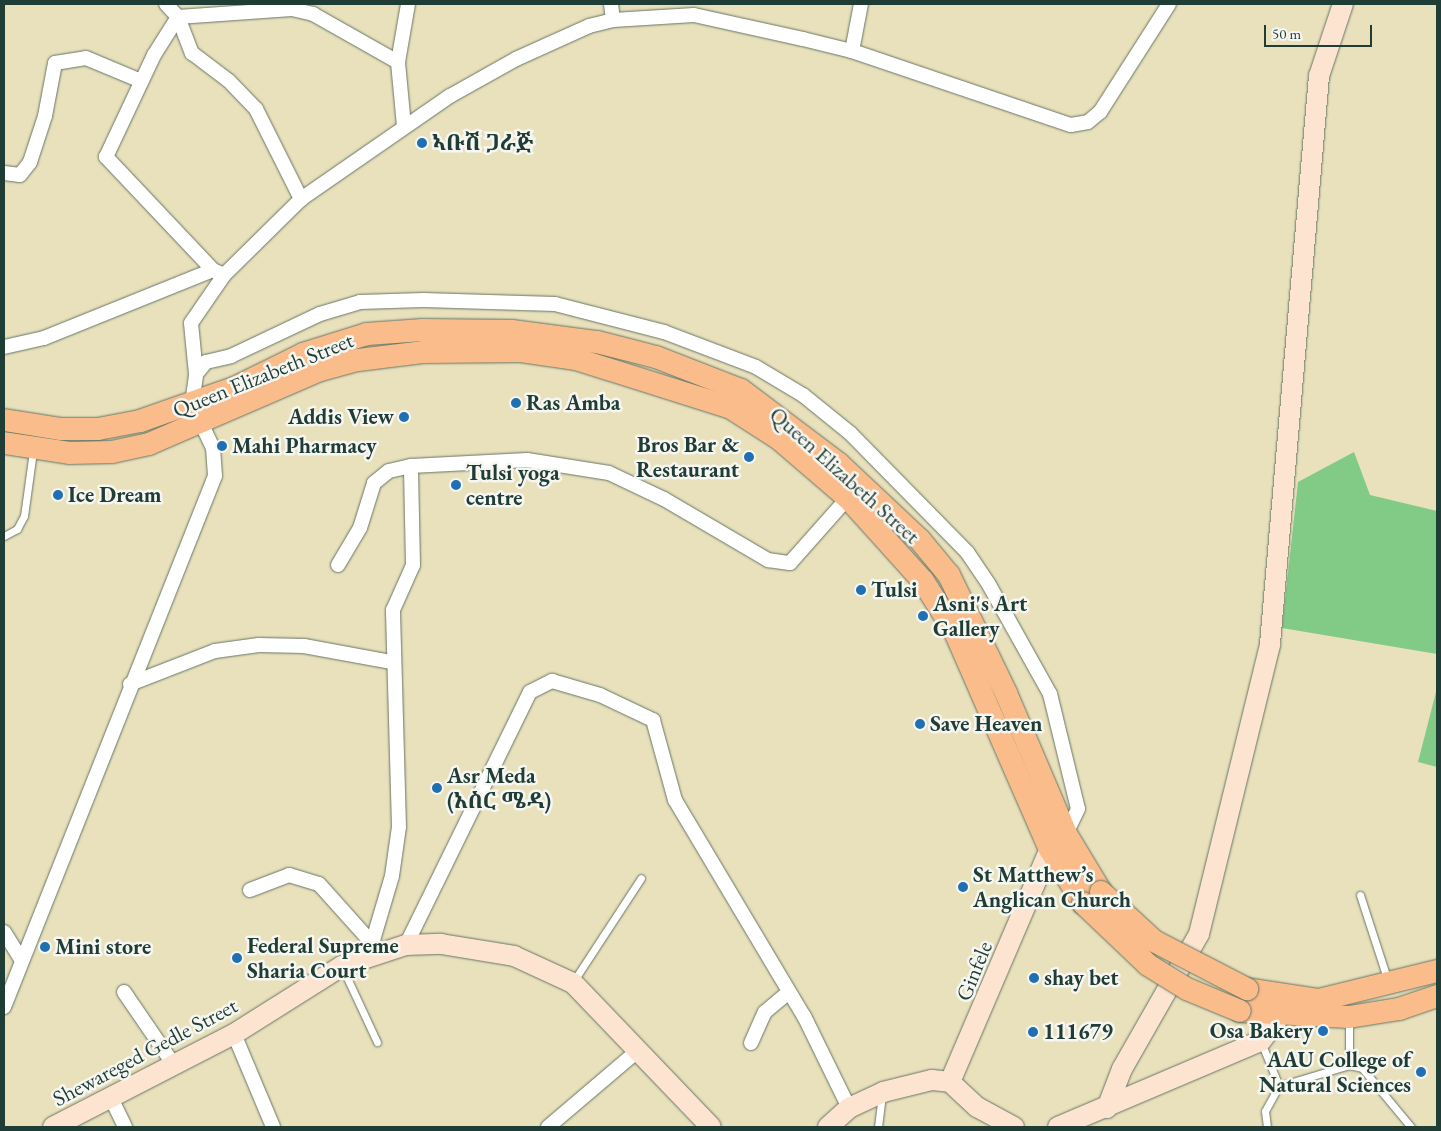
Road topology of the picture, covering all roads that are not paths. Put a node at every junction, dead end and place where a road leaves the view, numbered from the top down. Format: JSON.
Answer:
{"nodes":[{"id":1,"x":166,"y":4,"type":"edge"},
{"id":2,"x":408,"y":4,"type":"edge"},
{"id":3,"x":611,"y":4,"type":"edge"},
{"id":4,"x":861,"y":4,"type":"edge"},
{"id":5,"x":1169,"y":4,"type":"edge"},
{"id":6,"x":1343,"y":4,"type":"edge"},
{"id":7,"x":694,"y":10,"type":"edge"},
{"id":8,"x":178,"y":16,"type":"junction"},
{"id":9,"x":613,"y":20,"type":"junction"},
{"id":10,"x":852,"y":51,"type":"junction"},
{"id":11,"x":398,"y":62,"type":"junction"},
{"id":12,"x":141,"y":81,"type":"junction"},
{"id":13,"x":404,"y":126,"type":"junction"},
{"id":14,"x":4,"y":172,"type":"edge"},
{"id":15,"x":301,"y":200,"type":"junction"},
{"id":16,"x":219,"y":273,"type":"junction"},
{"id":17,"x":4,"y":347,"type":"edge"},
{"id":18,"x":196,"y":374,"type":"junction"},
{"id":19,"x":192,"y":404,"type":"junction"},
{"id":20,"x":4,"y":420,"type":"edge"},
{"id":21,"x":198,"y":425,"type":"junction"},
{"id":22,"x":4,"y":443,"type":"edge"},
{"id":23,"x":34,"y":448,"type":"junction"},
{"id":24,"x":411,"y":466,"type":"junction"},
{"id":25,"x":854,"y":491,"type":"junction"},
{"id":26,"x":4,"y":536,"type":"edge"},
{"id":27,"x":338,"y":566,"type":"dead end"},
{"id":28,"x":392,"y":662,"type":"junction"},
{"id":29,"x":130,"y":684,"type":"junction"},
{"id":30,"x":1066,"y":834,"type":"junction"},
{"id":31,"x":1050,"y":849,"type":"junction"},
{"id":32,"x":641,"y":878,"type":"dead end"},
{"id":33,"x":250,"y":890,"type":"dead end"},
{"id":34,"x":1360,"y":895,"type":"dead end"},
{"id":35,"x":1092,"y":897,"type":"junction"},
{"id":36,"x":4,"y":932,"type":"edge"},
{"id":37,"x":406,"y":945,"type":"junction"},
{"id":38,"x":370,"y":950,"type":"junction"},
{"id":39,"x":21,"y":959,"type":"junction"},
{"id":40,"x":342,"y":966,"type":"junction"},
{"id":41,"x":1437,"y":971,"type":"edge"},
{"id":42,"x":573,"y":983,"type":"junction"},
{"id":43,"x":1390,"y":986,"type":"junction"},
{"id":44,"x":124,"y":992,"type":"dead end"},
{"id":45,"x":789,"y":992,"type":"junction"},
{"id":46,"x":1437,"y":996,"type":"edge"},
{"id":47,"x":5,"y":1001,"type":"edge"},
{"id":48,"x":1280,"y":1016,"type":"junction"},
{"id":49,"x":1349,"y":1017,"type":"junction"},
{"id":50,"x":234,"y":1034,"type":"junction"},
{"id":51,"x":1261,"y":1041,"type":"junction"},
{"id":52,"x":378,"y":1042,"type":"dead end"},
{"id":53,"x":751,"y":1042,"type":"dead end"},
{"id":54,"x":636,"y":1052,"type":"junction"},
{"id":55,"x":174,"y":1065,"type":"junction"},
{"id":56,"x":1349,"y":1065,"type":"junction"},
{"id":57,"x":950,"y":1082,"type":"junction"},
{"id":58,"x":1279,"y":1086,"type":"junction"},
{"id":59,"x":883,"y":1092,"type":"junction"},
{"id":60,"x":112,"y":1100,"type":"junction"},
{"id":61,"x":848,"y":1108,"type":"junction"},
{"id":62,"x":1106,"y":1108,"type":"junction"},
{"id":63,"x":53,"y":1127,"type":"edge"},
{"id":64,"x":125,"y":1127,"type":"edge"},
{"id":65,"x":273,"y":1127,"type":"edge"},
{"id":66,"x":548,"y":1127,"type":"edge"},
{"id":67,"x":711,"y":1127,"type":"edge"},
{"id":68,"x":828,"y":1127,"type":"edge"},
{"id":69,"x":878,"y":1127,"type":"edge"},
{"id":70,"x":1014,"y":1127,"type":"edge"},
{"id":71,"x":1058,"y":1127,"type":"edge"},
{"id":72,"x":1267,"y":1127,"type":"edge"},
{"id":73,"x":1411,"y":1127,"type":"edge"}],
"edges":[{"from":1,"to":8,"type":"street"},
{"from":2,"to":11,"type":"street"},
{"from":3,"to":9,"type":"street"},
{"from":4,"to":10,"type":"street"},
{"from":5,"to":10,"type":"street"},
{"from":6,"to":62,"type":"street"},
{"from":7,"to":9,"type":"street"},
{"from":7,"to":10,"type":"street"},
{"from":8,"to":11,"type":"street"},
{"from":8,"to":12,"type":"street"},
{"from":8,"to":15,"type":"street"},
{"from":9,"to":13,"type":"street"},
{"from":11,"to":13,"type":"street"},
{"from":12,"to":14,"type":"street"},
{"from":12,"to":16,"type":"street"},
{"from":13,"to":15,"type":"street"},
{"from":15,"to":16,"type":"street"},
{"from":16,"to":17,"type":"street"},
{"from":16,"to":18,"type":"street"},
{"from":18,"to":19,"type":"street"},
{"from":18,"to":30,"type":"street"},
{"from":19,"to":20,"type":"main road","name":"Queen Elizabeth Street"},
{"from":19,"to":21,"type":"street"},
{"from":19,"to":25,"type":"main road","name":"Queen Elizabeth Street"},
{"from":21,"to":23,"type":"main road","name":"Queen Elizabeth Street"},
{"from":21,"to":25,"type":"main road","name":"Queen Elizabeth Street"},
{"from":21,"to":29,"type":"street"},
{"from":22,"to":23,"type":"main road","name":"Queen Elizabeth Street"},
{"from":23,"to":26,"type":"lane"},
{"from":24,"to":25,"type":"street"},
{"from":24,"to":27,"type":"street"},
{"from":24,"to":28,"type":"street"},
{"from":25,"to":30,"type":"main road","name":"Queen Elizabeth Street"},
{"from":25,"to":31,"type":"main road","name":"Queen Elizabeth Street"},
{"from":28,"to":29,"type":"street"},
{"from":28,"to":38,"type":"street"},
{"from":29,"to":39,"type":"street"},
{"from":30,"to":31,"type":"street"},
{"from":30,"to":35,"type":"main road","name":"Queen Elizabeth Street"},
{"from":31,"to":35,"type":"main road","name":"Queen Elizabeth Street"},
{"from":31,"to":57,"type":"street","name":"Ginfele"},
{"from":32,"to":42,"type":"lane"},
{"from":33,"to":38,"type":"street"},
{"from":34,"to":43,"type":"lane"},
{"from":35,"to":43,"type":"main road","name":"Queen Elizabeth Street","bridge":true},
{"from":35,"to":48,"type":"main road","name":"Queen Elizabeth Street","bridge":true},
{"from":36,"to":39,"type":"street"},
{"from":37,"to":38,"type":"street","name":"Shewareged Gedle Street"},
{"from":37,"to":42,"type":"street","name":"Shewareged Gedle Street"},
{"from":37,"to":45,"type":"street"},
{"from":38,"to":40,"type":"street","name":"Shewareged Gedle Street"},
{"from":39,"to":47,"type":"street"},
{"from":40,"to":50,"type":"street","name":"Shewareged Gedle Street"},
{"from":40,"to":52,"type":"lane"},
{"from":41,"to":43,"type":"main road","name":"Queen Elizabeth Street"},
{"from":42,"to":54,"type":"street","name":"Shewareged Gedle Street"},
{"from":44,"to":55,"type":"street"},
{"from":45,"to":53,"type":"street"},
{"from":45,"to":61,"type":"street"},
{"from":46,"to":49,"type":"main road","name":"Queen Elizabeth Street"},
{"from":48,"to":49,"type":"main road","name":"Queen Elizabeth Street"},
{"from":48,"to":51,"type":"street"},
{"from":49,"to":56,"type":"lane"},
{"from":50,"to":55,"type":"street","name":"Shewareged Gedle Street"},
{"from":50,"to":65,"type":"street"},
{"from":51,"to":58,"type":"lane"},
{"from":51,"to":62,"type":"street"},
{"from":54,"to":66,"type":"street"},
{"from":54,"to":67,"type":"street","name":"Shewareged Gedle Street"},
{"from":55,"to":60,"type":"street","name":"Shewareged Gedle Street"},
{"from":56,"to":58,"type":"lane"},
{"from":56,"to":73,"type":"lane"},
{"from":57,"to":59,"type":"street"},
{"from":57,"to":70,"type":"street"},
{"from":58,"to":72,"type":"lane"},
{"from":59,"to":61,"type":"street"},
{"from":59,"to":69,"type":"lane"},
{"from":60,"to":63,"type":"street","name":"Shewareged Gedle Street"},
{"from":60,"to":64,"type":"street"},
{"from":61,"to":68,"type":"street"},
{"from":62,"to":71,"type":"street"}]}
